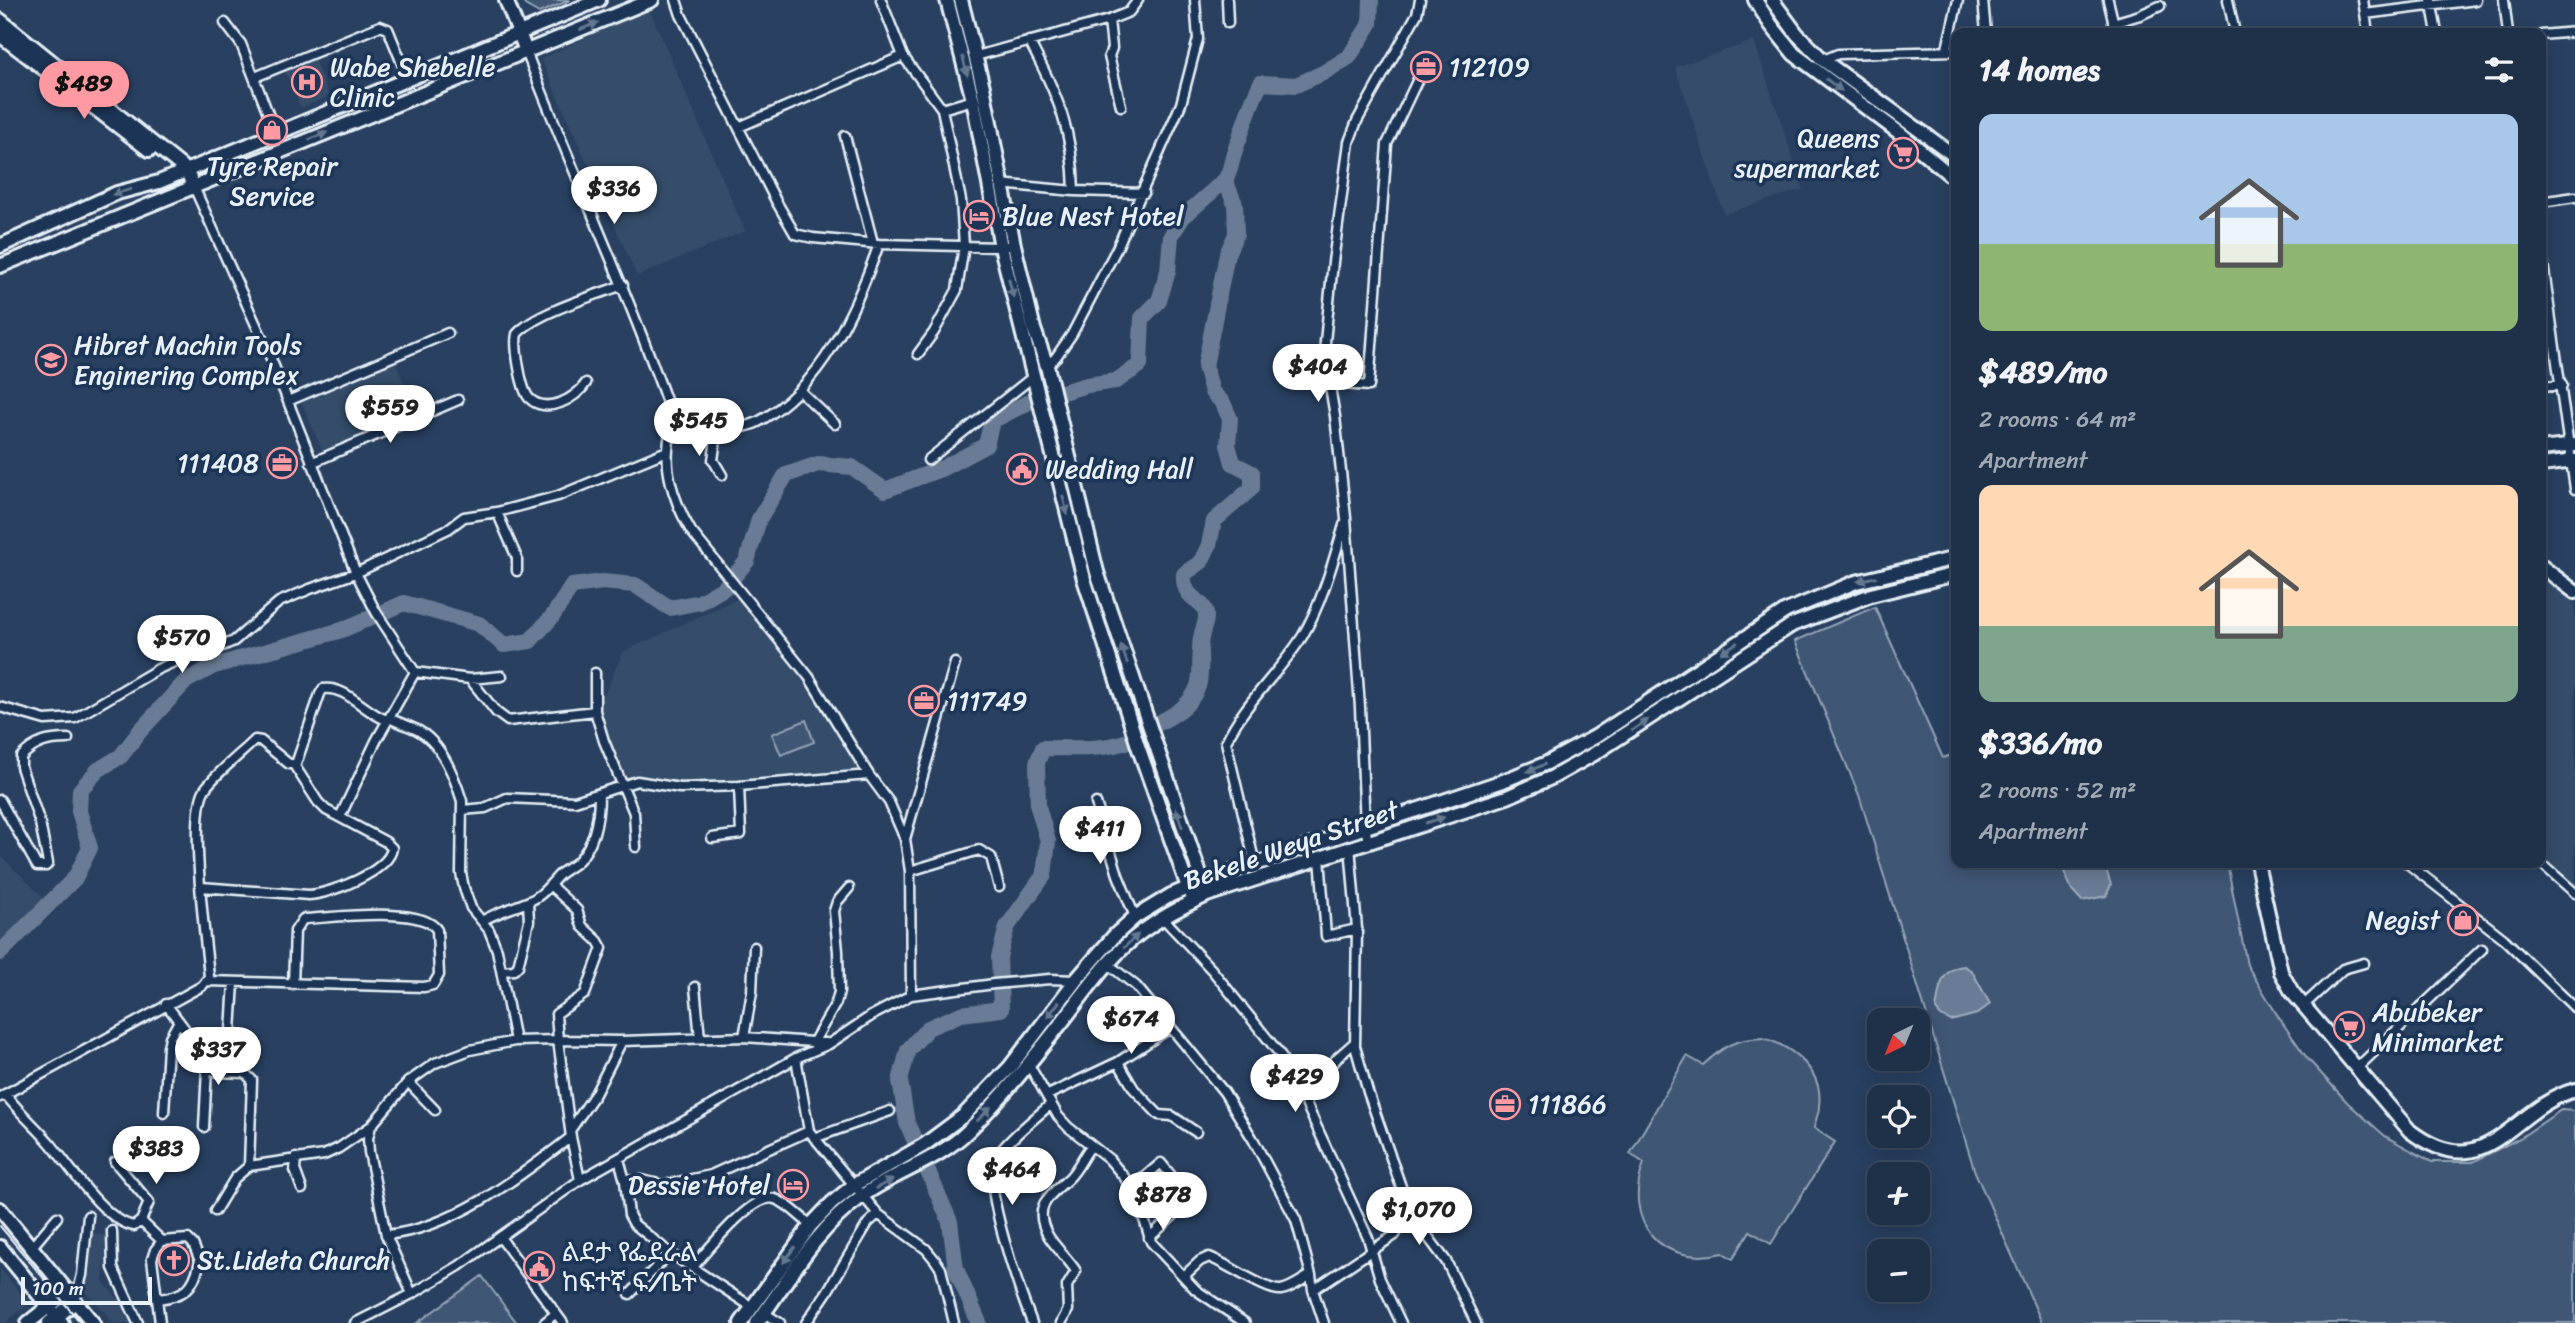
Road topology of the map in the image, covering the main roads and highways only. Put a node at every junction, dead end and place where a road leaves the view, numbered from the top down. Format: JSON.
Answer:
{"nodes":[{"id":1,"x":506,"y":0,"type":"edge"},
{"id":2,"x":599,"y":0,"type":"edge"},
{"id":3,"x":652,"y":0,"type":"edge"},
{"id":4,"x":947,"y":0,"type":"edge"},
{"id":5,"x":961,"y":0,"type":"edge"},
{"id":6,"x":1755,"y":0,"type":"edge"},
{"id":7,"x":1772,"y":0,"type":"edge"},
{"id":8,"x":0,"y":20,"type":"edge"},
{"id":9,"x":519,"y":33,"type":"junction"},
{"id":10,"x":0,"y":35,"type":"edge"},
{"id":11,"x":526,"y":51,"type":"junction"},
{"id":12,"x":344,"y":105,"type":"junction"},
{"id":13,"x":351,"y":123,"type":"junction"},
{"id":14,"x":1951,"y":153,"type":"edge"},
{"id":15,"x":183,"y":171,"type":"junction"},
{"id":16,"x":1951,"y":176,"type":"edge"},
{"id":17,"x":190,"y":189,"type":"junction"},
{"id":18,"x":0,"y":246,"type":"edge"},
{"id":19,"x":1007,"y":246,"type":"junction"},
{"id":20,"x":0,"y":266,"type":"edge"},
{"id":21,"x":2573,"y":445,"type":"edge"},
{"id":22,"x":2546,"y":448,"type":"edge"},
{"id":23,"x":2574,"y":461,"type":"edge"},
{"id":24,"x":2546,"y":464,"type":"edge"},
{"id":25,"x":1951,"y":559,"type":"edge"},
{"id":26,"x":2546,"y":570,"type":"edge"},
{"id":27,"x":1951,"y":575,"type":"edge"},
{"id":28,"x":2575,"y":592,"type":"edge"},
{"id":29,"x":1503,"y":781,"type":"junction"},
{"id":30,"x":1507,"y":797,"type":"junction"},
{"id":31,"x":1193,"y":859,"type":"junction"},
{"id":32,"x":1178,"y":861,"type":"junction"},
{"id":33,"x":2258,"y":868,"type":"edge"},
{"id":34,"x":1228,"y":874,"type":"junction"},
{"id":35,"x":1202,"y":882,"type":"junction"},
{"id":36,"x":1187,"y":887,"type":"junction"},
{"id":37,"x":1171,"y":895,"type":"junction"},
{"id":38,"x":1207,"y":895,"type":"junction"},
{"id":39,"x":1193,"y":901,"type":"junction"},
{"id":40,"x":2575,"y":1089,"type":"edge"},
{"id":41,"x":0,"y":1209,"type":"edge"},
{"id":42,"x":0,"y":1247,"type":"edge"},
{"id":43,"x":73,"y":1295,"type":"junction"},
{"id":44,"x":54,"y":1317,"type":"edge"},
{"id":45,"x":761,"y":1318,"type":"edge"},
{"id":46,"x":28,"y":1323,"type":"edge"},
{"id":47,"x":93,"y":1323,"type":"edge"},
{"id":48,"x":741,"y":1323,"type":"edge"}],
"edges":[{"from":1,"to":9,"type":"main road"},
{"from":2,"to":9,"type":"main road"},
{"from":11,"to":3,"type":"main road","one_way":true},
{"from":4,"to":19,"type":"main road","one_way":true},
{"from":5,"to":19,"type":"main road"},
{"from":6,"to":16,"type":"main road","one_way":true},
{"from":7,"to":14,"type":"main road"},
{"from":8,"to":15,"type":"main road"},
{"from":9,"to":11,"type":"main road"},
{"from":9,"to":12,"type":"main road"},
{"from":10,"to":15,"type":"main road"},
{"from":11,"to":13,"type":"main road"},
{"from":12,"to":13,"type":"main road"},
{"from":12,"to":15,"type":"main road"},
{"from":17,"to":13,"type":"main road","one_way":true},
{"from":15,"to":17,"type":"main road"},
{"from":15,"to":18,"type":"main road","one_way":true},
{"from":17,"to":20,"type":"main road"},
{"from":31,"to":19,"type":"main road","one_way":true},
{"from":19,"to":32,"type":"main road","one_way":true},
{"from":21,"to":22,"type":"main road"},
{"from":23,"to":24,"type":"main road"},
{"from":25,"to":29,"type":"main road","one_way":true},
{"from":26,"to":28,"type":"main road"},
{"from":30,"to":27,"type":"main road","name":"Bekele Weya Street","one_way":true},
{"from":29,"to":30,"type":"main road"},
{"from":29,"to":34,"type":"main road"},
{"from":38,"to":30,"type":"main road","name":"Bekele Weya Street","one_way":true},
{"from":31,"to":34,"type":"main road"},
{"from":31,"to":35,"type":"main road"},
{"from":32,"to":36,"type":"main road"},
{"from":32,"to":37,"type":"main road"},
{"from":33,"to":40,"type":"main road"},
{"from":34,"to":35,"type":"main road"},
{"from":35,"to":36,"type":"main road"},
{"from":35,"to":38,"type":"main road"},
{"from":36,"to":37,"type":"main road"},
{"from":36,"to":39,"type":"main road"},
{"from":37,"to":48,"type":"main road","one_way":true},
{"from":38,"to":39,"type":"main road","name":"Bekele Weya Street"},
{"from":45,"to":39,"type":"main road","name":"Bekele Weya Street","one_way":true},
{"from":41,"to":43,"type":"main road"},
{"from":42,"to":44,"type":"main road"},
{"from":43,"to":44,"type":"main road"},
{"from":43,"to":47,"type":"main road"},
{"from":44,"to":46,"type":"main road"}]}
